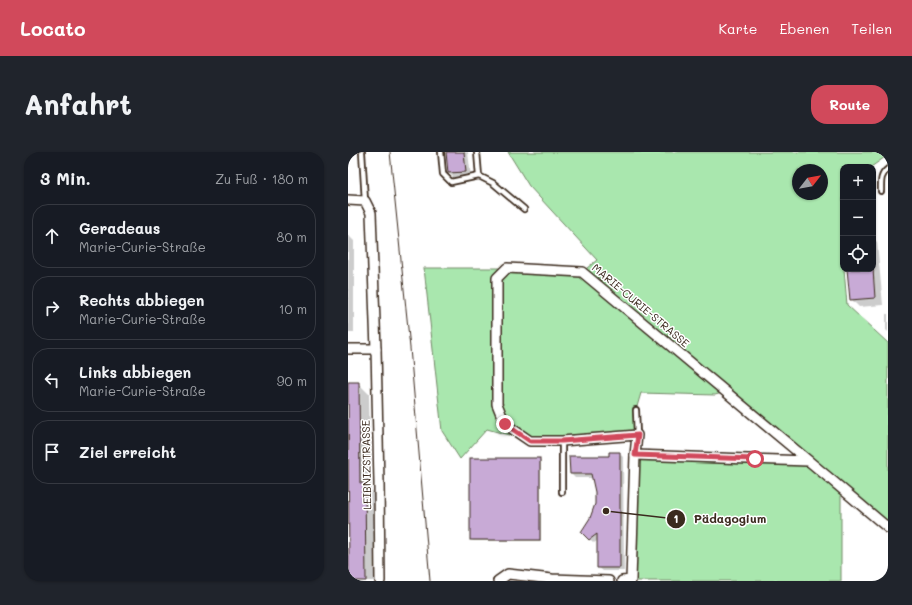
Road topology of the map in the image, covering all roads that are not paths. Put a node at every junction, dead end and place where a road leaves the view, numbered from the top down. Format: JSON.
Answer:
{"nodes":[{"id":1,"x":362,"y":152,"type":"edge"},
{"id":2,"x":441,"y":152,"type":"edge"},
{"id":3,"x":477,"y":152,"type":"edge"},
{"id":4,"x":888,"y":169,"type":"edge"},
{"id":5,"x":479,"y":176,"type":"junction"},
{"id":6,"x":881,"y":191,"type":"dead end"},
{"id":7,"x":348,"y":200,"type":"edge"},
{"id":8,"x":365,"y":201,"type":"junction"},
{"id":9,"x":524,"y":209,"type":"dead end"},
{"id":10,"x":348,"y":349,"type":"edge"},
{"id":11,"x":376,"y":349,"type":"junction"},
{"id":12,"x":636,"y":410,"type":"dead end"},
{"id":13,"x":638,"y":435,"type":"junction"},
{"id":14,"x":562,"y":441,"type":"junction"},
{"id":15,"x":635,"y":455,"type":"junction"},
{"id":16,"x":808,"y":461,"type":"junction"},
{"id":17,"x":562,"y":492,"type":"dead end"},
{"id":18,"x":888,"y":528,"type":"edge"},
{"id":19,"x":380,"y":581,"type":"edge"},
{"id":20,"x":498,"y":581,"type":"edge"},
{"id":21,"x":610,"y":581,"type":"edge"},
{"id":22,"x":622,"y":581,"type":"edge"}],
"edges":[{"from":1,"to":8,"type":"lane"},
{"from":2,"to":5,"type":"lane"},
{"from":3,"to":5,"type":"lane"},
{"from":4,"to":6,"type":"lane"},
{"from":5,"to":9,"type":"lane"},
{"from":7,"to":8,"type":"street"},
{"from":8,"to":11,"type":"street","name":"LEIBNIZSTRASSE"},
{"from":10,"to":11,"type":"street"},
{"from":11,"to":19,"type":"street","name":"LEIBNIZSTRASSE"},
{"from":12,"to":13,"type":"lane"},
{"from":13,"to":14,"type":"street","name":"MARIE-CURIE-STRASSE"},
{"from":13,"to":15,"type":"street"},
{"from":14,"to":16,"type":"street","name":"MARIE-CURIE-STRASSE"},
{"from":14,"to":17,"type":"lane"},
{"from":15,"to":16,"type":"street"},
{"from":15,"to":22,"type":"street"},
{"from":16,"to":18,"type":"street","name":"MARIE-CURIE-STRASSE"},
{"from":20,"to":21,"type":"street"}]}
